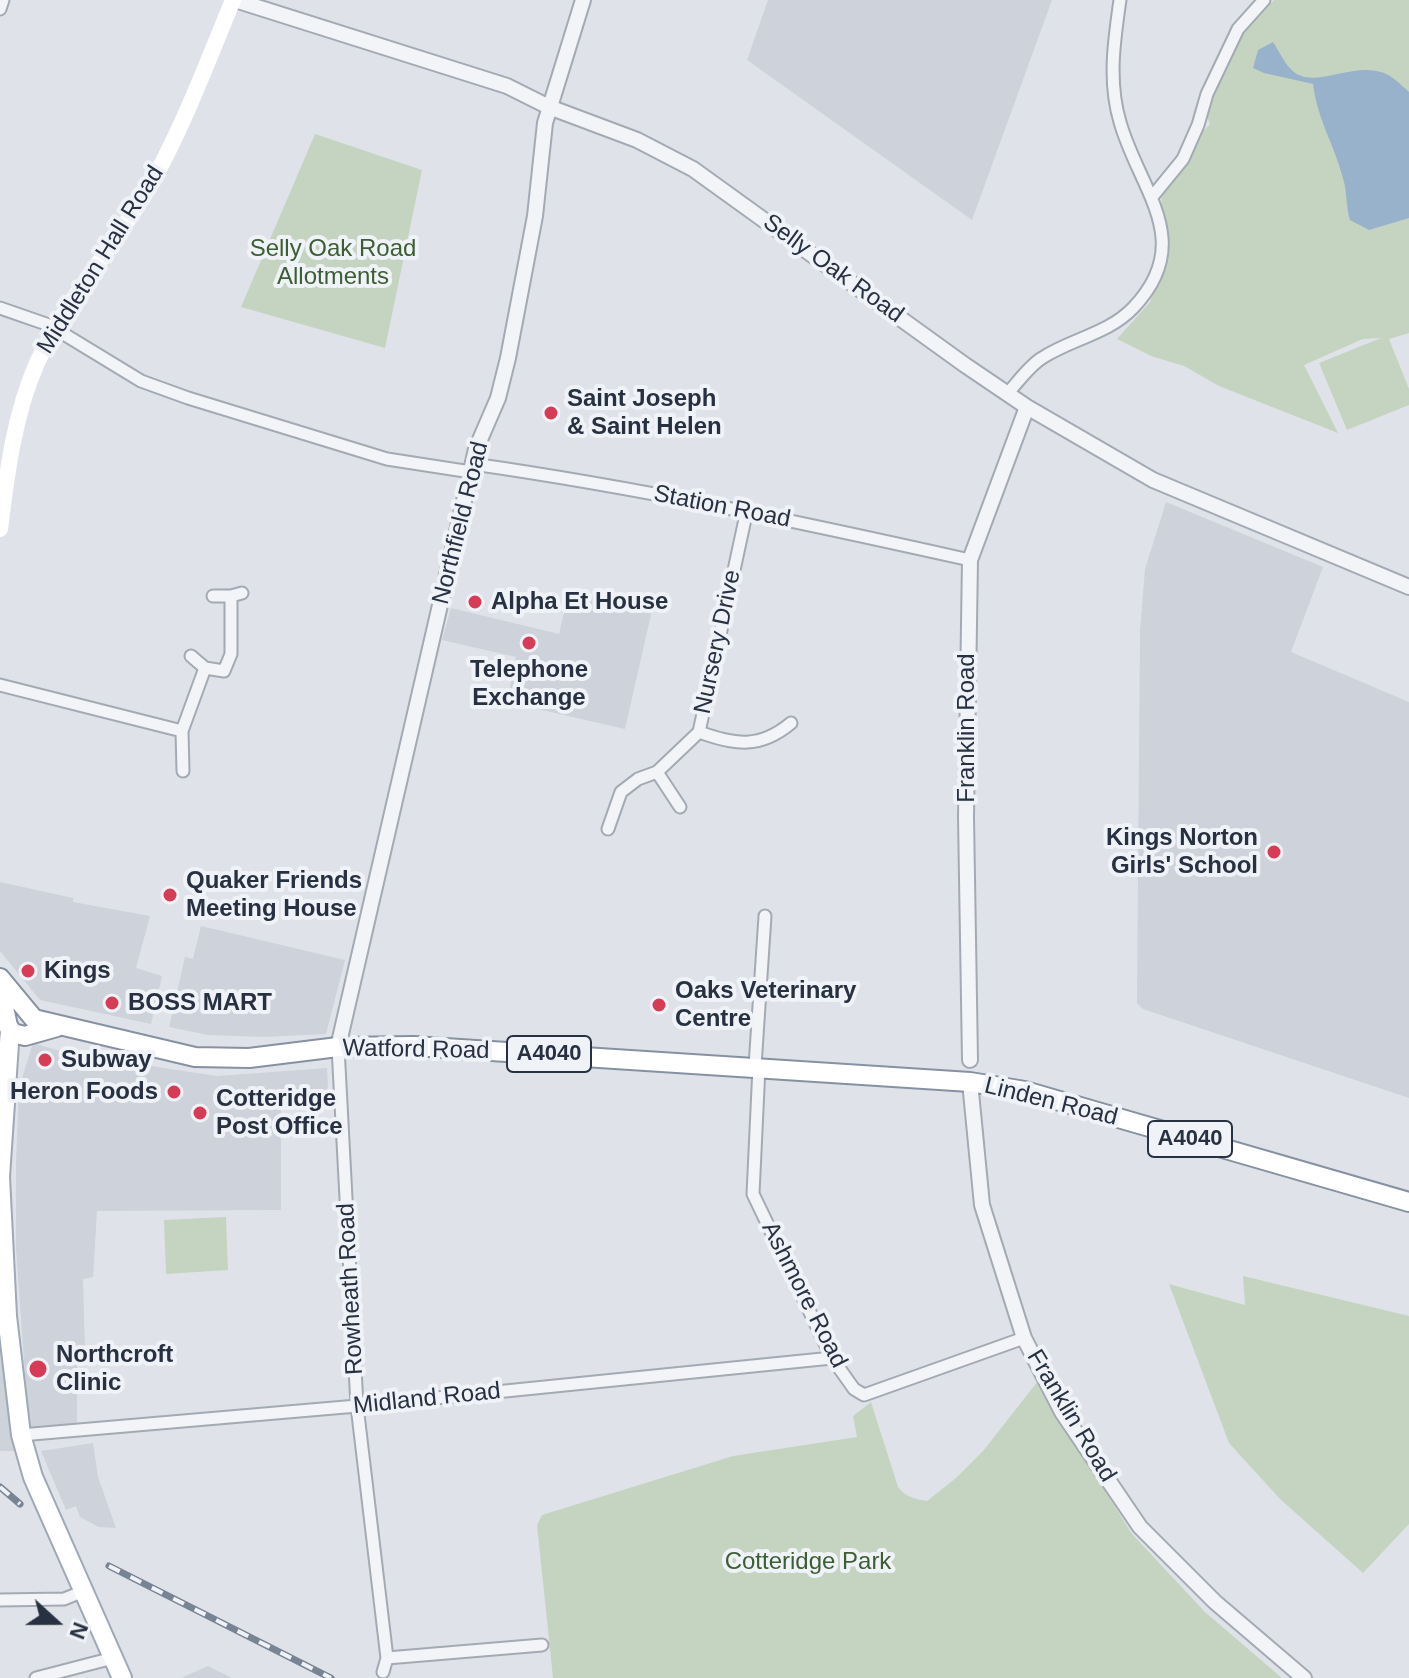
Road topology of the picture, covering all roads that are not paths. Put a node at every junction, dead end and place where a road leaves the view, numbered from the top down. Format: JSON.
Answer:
{"nodes":[{"id":1,"x":3,"y":0,"type":"edge"},
{"id":2,"x":234,"y":0,"type":"edge"},
{"id":3,"x":583,"y":0,"type":"edge"},
{"id":4,"x":1120,"y":0,"type":"edge"},
{"id":5,"x":1264,"y":0,"type":"edge"},
{"id":6,"x":0,"y":9,"type":"edge"},
{"id":7,"x":549,"y":107,"type":"junction"},
{"id":8,"x":1152,"y":197,"type":"junction"},
{"id":9,"x":0,"y":308,"type":"edge"},
{"id":10,"x":56,"y":330,"type":"junction"},
{"id":11,"x":1008,"y":393,"type":"junction"},
{"id":12,"x":1027,"y":407,"type":"junction"},
{"id":13,"x":472,"y":468,"type":"junction"},
{"id":14,"x":747,"y":510,"type":"junction"},
{"id":15,"x":0,"y":529,"type":"edge"},
{"id":16,"x":970,"y":560,"type":"junction"},
{"id":17,"x":1409,"y":587,"type":"edge"},
{"id":18,"x":213,"y":596,"type":"dead end"},
{"id":19,"x":191,"y":656,"type":"dead end"},
{"id":20,"x":205,"y":668,"type":"junction"},
{"id":21,"x":0,"y":685,"type":"edge"},
{"id":22,"x":791,"y":723,"type":"dead end"},
{"id":23,"x":182,"y":731,"type":"junction"},
{"id":24,"x":699,"y":732,"type":"junction"},
{"id":25,"x":183,"y":771,"type":"dead end"},
{"id":26,"x":657,"y":772,"type":"junction"},
{"id":27,"x":680,"y":807,"type":"dead end"},
{"id":28,"x":608,"y":829,"type":"dead end"},
{"id":29,"x":765,"y":916,"type":"dead end"},
{"id":30,"x":0,"y":978,"type":"edge"},
{"id":31,"x":0,"y":989,"type":"edge"},
{"id":32,"x":22,"y":1025,"type":"junction"},
{"id":33,"x":338,"y":1047,"type":"junction"},
{"id":34,"x":970,"y":1060,"type":"dead end"},
{"id":35,"x":757,"y":1066,"type":"junction"},
{"id":36,"x":970,"y":1082,"type":"junction"},
{"id":37,"x":1409,"y":1202,"type":"edge"},
{"id":38,"x":1024,"y":1338,"type":"junction"},
{"id":39,"x":832,"y":1358,"type":"junction"},
{"id":40,"x":357,"y":1406,"type":"junction"},
{"id":41,"x":21,"y":1435,"type":"junction"},
{"id":42,"x":84,"y":1591,"type":"junction"},
{"id":43,"x":0,"y":1600,"type":"edge"},
{"id":44,"x":542,"y":1645,"type":"dead end"},
{"id":45,"x":113,"y":1658,"type":"junction"},
{"id":46,"x":387,"y":1658,"type":"junction"},
{"id":47,"x":383,"y":1672,"type":"dead end"},
{"id":48,"x":36,"y":1678,"type":"edge"},
{"id":49,"x":122,"y":1678,"type":"edge"},
{"id":50,"x":1304,"y":1678,"type":"edge"}],
"edges":[{"from":1,"to":6,"type":"street"},
{"from":2,"to":7,"type":"street","name":"Selly Oak Road"},
{"from":2,"to":10,"type":"main road","name":"Middleton Hall Road"},
{"from":3,"to":7,"type":"street","name":"Northfield Road"},
{"from":4,"to":8,"type":"street"},
{"from":5,"to":8,"type":"street"},
{"from":7,"to":11,"type":"street","name":"Selly Oak Road"},
{"from":7,"to":13,"type":"street","name":"Northfield Road"},
{"from":8,"to":11,"type":"street"},
{"from":9,"to":10,"type":"street","name":"Station Road"},
{"from":10,"to":13,"type":"street","name":"Station Road"},
{"from":10,"to":15,"type":"main road","name":"Middleton Hall Road"},
{"from":11,"to":12,"type":"street","name":"Selly Oak Road"},
{"from":12,"to":16,"type":"street","name":"Franklin Road"},
{"from":12,"to":17,"type":"street","name":"Selly Oak Road"},
{"from":13,"to":14,"type":"street","name":"Station Road"},
{"from":13,"to":33,"type":"street","name":"Northfield Road"},
{"from":14,"to":16,"type":"street","name":"Station Road"},
{"from":14,"to":24,"type":"street","name":"Nursery Drive"},
{"from":16,"to":34,"type":"street","name":"Franklin Road"},
{"from":18,"to":20,"type":"street"},
{"from":19,"to":20,"type":"street"},
{"from":20,"to":23,"type":"street"},
{"from":21,"to":23,"type":"street"},
{"from":22,"to":24,"type":"street"},
{"from":23,"to":25,"type":"street"},
{"from":24,"to":26,"type":"street","name":"Nursery Drive"},
{"from":26,"to":27,"type":"street"},
{"from":26,"to":28,"type":"street","name":"Nursery Drive"},
{"from":29,"to":35,"type":"street","name":"Ashmore Road"},
{"from":30,"to":32,"type":"main road"},
{"from":31,"to":32,"type":"main road"},
{"from":32,"to":33,"type":"main road","name":"Watford Road","number":"A4040"},
{"from":32,"to":41,"type":"main road"},
{"from":33,"to":35,"type":"main road","name":"Watford Road","number":"A4040"},
{"from":33,"to":40,"type":"street","name":"Rowheath Road"},
{"from":35,"to":36,"type":"main road","name":"Watford Road","number":"A4040"},
{"from":35,"to":39,"type":"street","name":"Ashmore Road"},
{"from":36,"to":37,"type":"main road","name":"Linden Road","number":"A4040"},
{"from":36,"to":38,"type":"street","name":"Franklin Road"},
{"from":38,"to":39,"type":"street","name":"Ashmore Road"},
{"from":38,"to":50,"type":"street","name":"Franklin Road"},
{"from":39,"to":40,"type":"street","name":"Midland Road"},
{"from":40,"to":41,"type":"street","name":"Midland Road"},
{"from":40,"to":46,"type":"street","name":"Rowheath Road"},
{"from":41,"to":42,"type":"main road"},
{"from":42,"to":43,"type":"street"},
{"from":42,"to":45,"type":"main road"},
{"from":44,"to":46,"type":"street"},
{"from":45,"to":48,"type":"street"},
{"from":45,"to":49,"type":"main road"},
{"from":46,"to":47,"type":"street","name":"Rowheath Road"}]}
